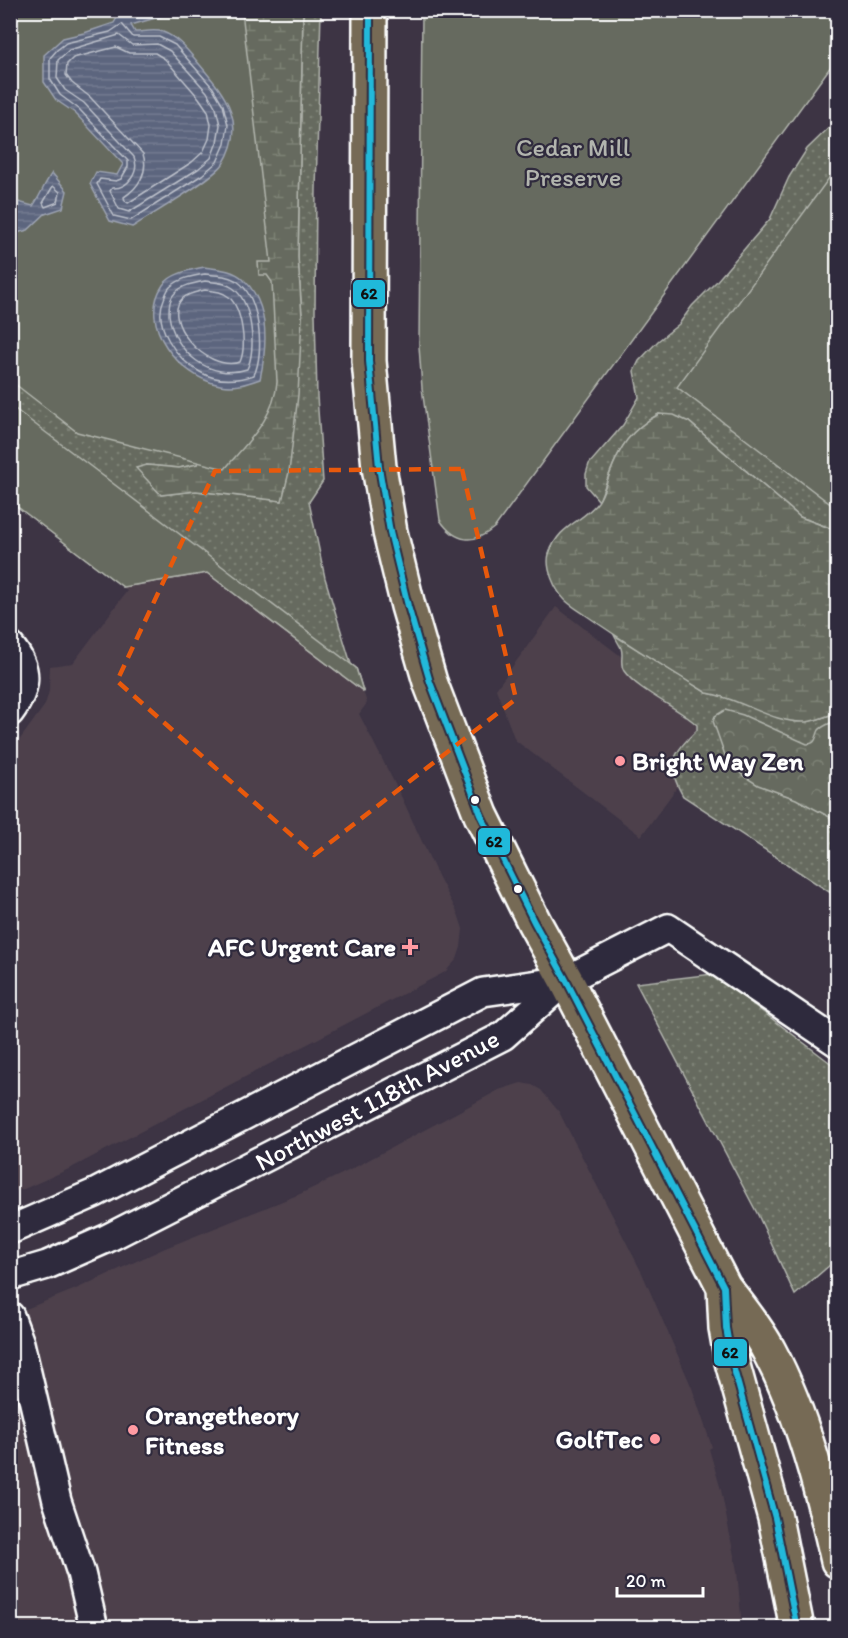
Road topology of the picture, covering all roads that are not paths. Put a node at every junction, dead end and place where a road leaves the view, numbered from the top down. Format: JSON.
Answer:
{"nodes":[{"id":1,"x":370,"y":10,"type":"edge"},
{"id":2,"x":10,"y":646,"type":"edge"},
{"id":3,"x":10,"y":712,"type":"edge"},
{"id":4,"x":566,"y":980,"type":"junction"},
{"id":5,"x":837,"y":1043,"type":"edge"},
{"id":6,"x":10,"y":1230,"type":"edge"},
{"id":7,"x":10,"y":1276,"type":"edge"},
{"id":8,"x":724,"y":1287,"type":"junction"},
{"id":9,"x":10,"y":1316,"type":"edge"},
{"id":10,"x":837,"y":1561,"type":"edge"},
{"id":11,"x":94,"y":1628,"type":"edge"},
{"id":12,"x":797,"y":1628,"type":"edge"}],
"edges":[{"from":1,"to":4,"type":"main road"},
{"from":2,"to":3,"type":"street"},
{"from":4,"to":5,"type":"street"},
{"from":4,"to":6,"type":"street","name":"Northwest 118th Avenue"},
{"from":4,"to":7,"type":"street","name":"Northwest 118th Avenue"},
{"from":4,"to":8,"type":"main road"},
{"from":8,"to":10,"type":"main road"},
{"from":8,"to":12,"type":"main road"},
{"from":9,"to":11,"type":"street"}]}
